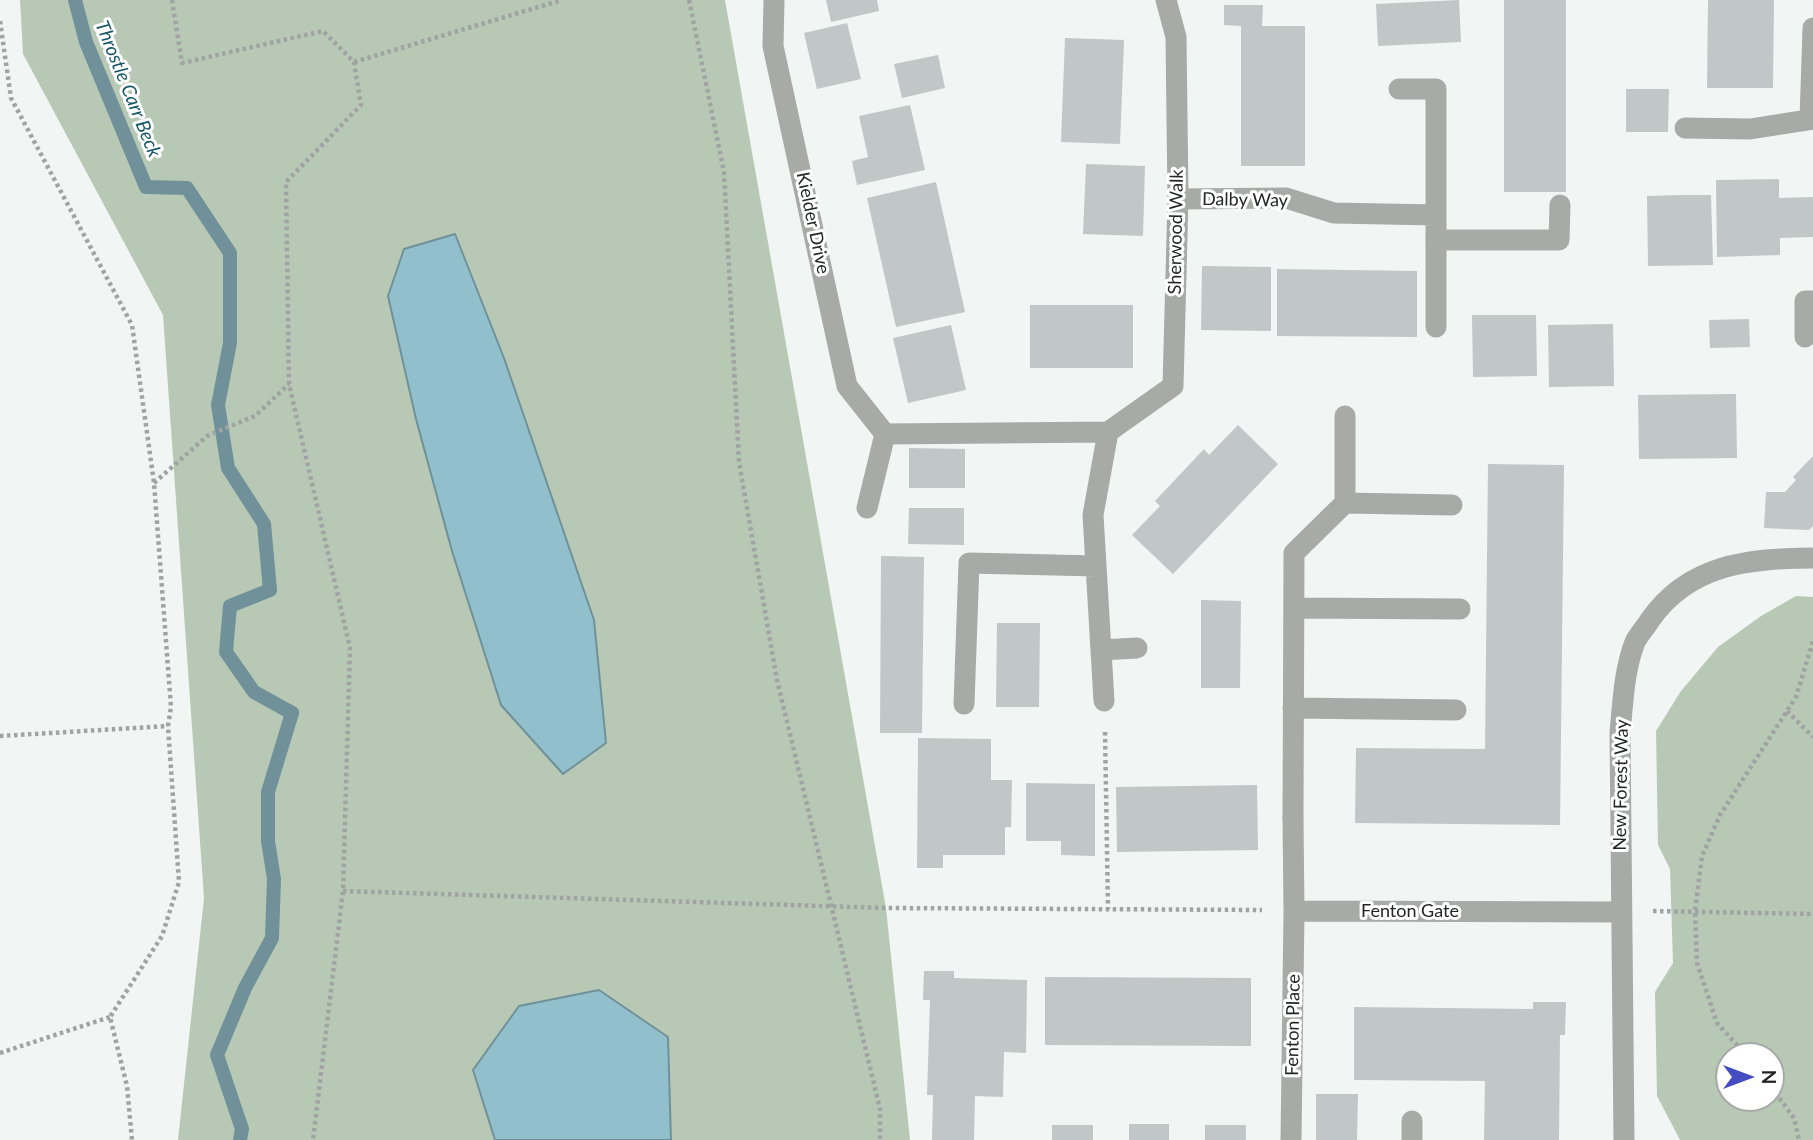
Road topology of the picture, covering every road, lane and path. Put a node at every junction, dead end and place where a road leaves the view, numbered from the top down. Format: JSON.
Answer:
{"nodes":[{"id":1,"x":172,"y":0,"type":"edge"},
{"id":2,"x":562,"y":0,"type":"edge"},
{"id":3,"x":690,"y":0,"type":"edge"},
{"id":4,"x":774,"y":0,"type":"edge"},
{"id":5,"x":1166,"y":0,"type":"edge"},
{"id":6,"x":0,"y":21,"type":"edge"},
{"id":7,"x":1813,"y":28,"type":"edge"},
{"id":8,"x":354,"y":62,"type":"junction"},
{"id":9,"x":1399,"y":89,"type":"dead end"},
{"id":10,"x":1812,"y":119,"type":"edge"},
{"id":11,"x":1685,"y":128,"type":"dead end"},
{"id":12,"x":1178,"y":199,"type":"junction"},
{"id":13,"x":1560,"y":205,"type":"dead end"},
{"id":14,"x":1436,"y":215,"type":"junction"},
{"id":15,"x":1436,"y":240,"type":"junction"},
{"id":16,"x":1813,"y":301,"type":"edge"},
{"id":17,"x":1436,"y":327,"type":"dead end"},
{"id":18,"x":1805,"y":337,"type":"dead end"},
{"id":19,"x":289,"y":384,"type":"junction"},
{"id":20,"x":1345,"y":416,"type":"dead end"},
{"id":21,"x":1108,"y":432,"type":"junction"},
{"id":22,"x":885,"y":434,"type":"junction"},
{"id":23,"x":154,"y":483,"type":"junction"},
{"id":24,"x":1345,"y":503,"type":"junction"},
{"id":25,"x":1452,"y":505,"type":"dead end"},
{"id":26,"x":867,"y":508,"type":"dead end"},
{"id":27,"x":1813,"y":558,"type":"edge"},
{"id":28,"x":1096,"y":566,"type":"junction"},
{"id":29,"x":1294,"y":608,"type":"junction"},
{"id":30,"x":1460,"y":609,"type":"dead end"},
{"id":31,"x":1813,"y":641,"type":"edge"},
{"id":32,"x":1137,"y":648,"type":"dead end"},
{"id":33,"x":1101,"y":650,"type":"junction"},
{"id":34,"x":1104,"y":701,"type":"joint"},
{"id":35,"x":964,"y":704,"type":"dead end"},
{"id":36,"x":1293,"y":708,"type":"junction"},
{"id":37,"x":1456,"y":710,"type":"dead end"},
{"id":38,"x":1787,"y":712,"type":"junction"},
{"id":39,"x":168,"y":726,"type":"junction"},
{"id":40,"x":0,"y":736,"type":"edge"},
{"id":41,"x":1813,"y":737,"type":"edge"},
{"id":42,"x":343,"y":891,"type":"junction"},
{"id":43,"x":833,"y":906,"type":"junction"},
{"id":44,"x":1108,"y":909,"type":"junction"},
{"id":45,"x":1294,"y":911,"type":"junction"},
{"id":46,"x":1695,"y":911,"type":"junction"},
{"id":47,"x":1620,"y":912,"type":"junction"},
{"id":48,"x":1813,"y":914,"type":"edge"},
{"id":49,"x":110,"y":1017,"type":"junction"},
{"id":50,"x":1734,"y":1042,"type":"edge"},
{"id":51,"x":0,"y":1053,"type":"edge"},
{"id":52,"x":1785,"y":1106,"type":"edge"},
{"id":53,"x":132,"y":1140,"type":"edge"},
{"id":54,"x":313,"y":1140,"type":"edge"},
{"id":55,"x":880,"y":1140,"type":"edge"},
{"id":56,"x":1291,"y":1140,"type":"edge"},
{"id":57,"x":1624,"y":1140,"type":"edge"},
{"id":58,"x":1799,"y":1140,"type":"edge"}],
"edges":[{"from":1,"to":8,"type":"path"},
{"from":2,"to":8,"type":"path"},
{"from":3,"to":43,"type":"path"},
{"from":4,"to":22,"type":"street","name":"Kielder Drive"},
{"from":5,"to":12,"type":"street","name":"Sherwood Walk"},
{"from":6,"to":23,"type":"path"},
{"from":7,"to":10,"type":"street"},
{"from":8,"to":19,"type":"path"},
{"from":9,"to":14,"type":"street"},
{"from":10,"to":11,"type":"street"},
{"from":12,"to":14,"type":"street","name":"Dalby Way"},
{"from":12,"to":21,"type":"street","name":"Sherwood Walk"},
{"from":13,"to":15,"type":"street"},
{"from":14,"to":15,"type":"street"},
{"from":15,"to":17,"type":"street"},
{"from":16,"to":18,"type":"street"},
{"from":19,"to":23,"type":"path"},
{"from":19,"to":42,"type":"path"},
{"from":20,"to":24,"type":"street"},
{"from":21,"to":22,"type":"street"},
{"from":21,"to":28,"type":"street"},
{"from":22,"to":26,"type":"street"},
{"from":23,"to":39,"type":"path"},
{"from":24,"to":25,"type":"street"},
{"from":24,"to":29,"type":"street"},
{"from":27,"to":47,"type":"street","name":"New Forest Way"},
{"from":28,"to":33,"type":"street"},
{"from":28,"to":35,"type":"street"},
{"from":29,"to":30,"type":"street"},
{"from":29,"to":36,"type":"street"},
{"from":31,"to":38,"type":"path"},
{"from":32,"to":33,"type":"street"},
{"from":33,"to":34,"type":"street"},
{"from":34,"to":44,"type":"path"},
{"from":36,"to":37,"type":"street"},
{"from":36,"to":45,"type":"street"},
{"from":38,"to":41,"type":"path"},
{"from":38,"to":46,"type":"path"},
{"from":39,"to":40,"type":"path"},
{"from":39,"to":49,"type":"path"},
{"from":42,"to":43,"type":"path"},
{"from":42,"to":54,"type":"path"},
{"from":43,"to":44,"type":"path"},
{"from":43,"to":55,"type":"path"},
{"from":44,"to":45,"type":"path"},
{"from":45,"to":47,"type":"street","name":"Fenton Gate"},
{"from":45,"to":56,"type":"street","name":"Fenton Place"},
{"from":46,"to":47,"type":"path"},
{"from":46,"to":48,"type":"path"},
{"from":46,"to":50,"type":"path"},
{"from":47,"to":57,"type":"street","name":"New Forest Way"},
{"from":49,"to":51,"type":"path"},
{"from":49,"to":53,"type":"path"},
{"from":52,"to":58,"type":"path"}]}
